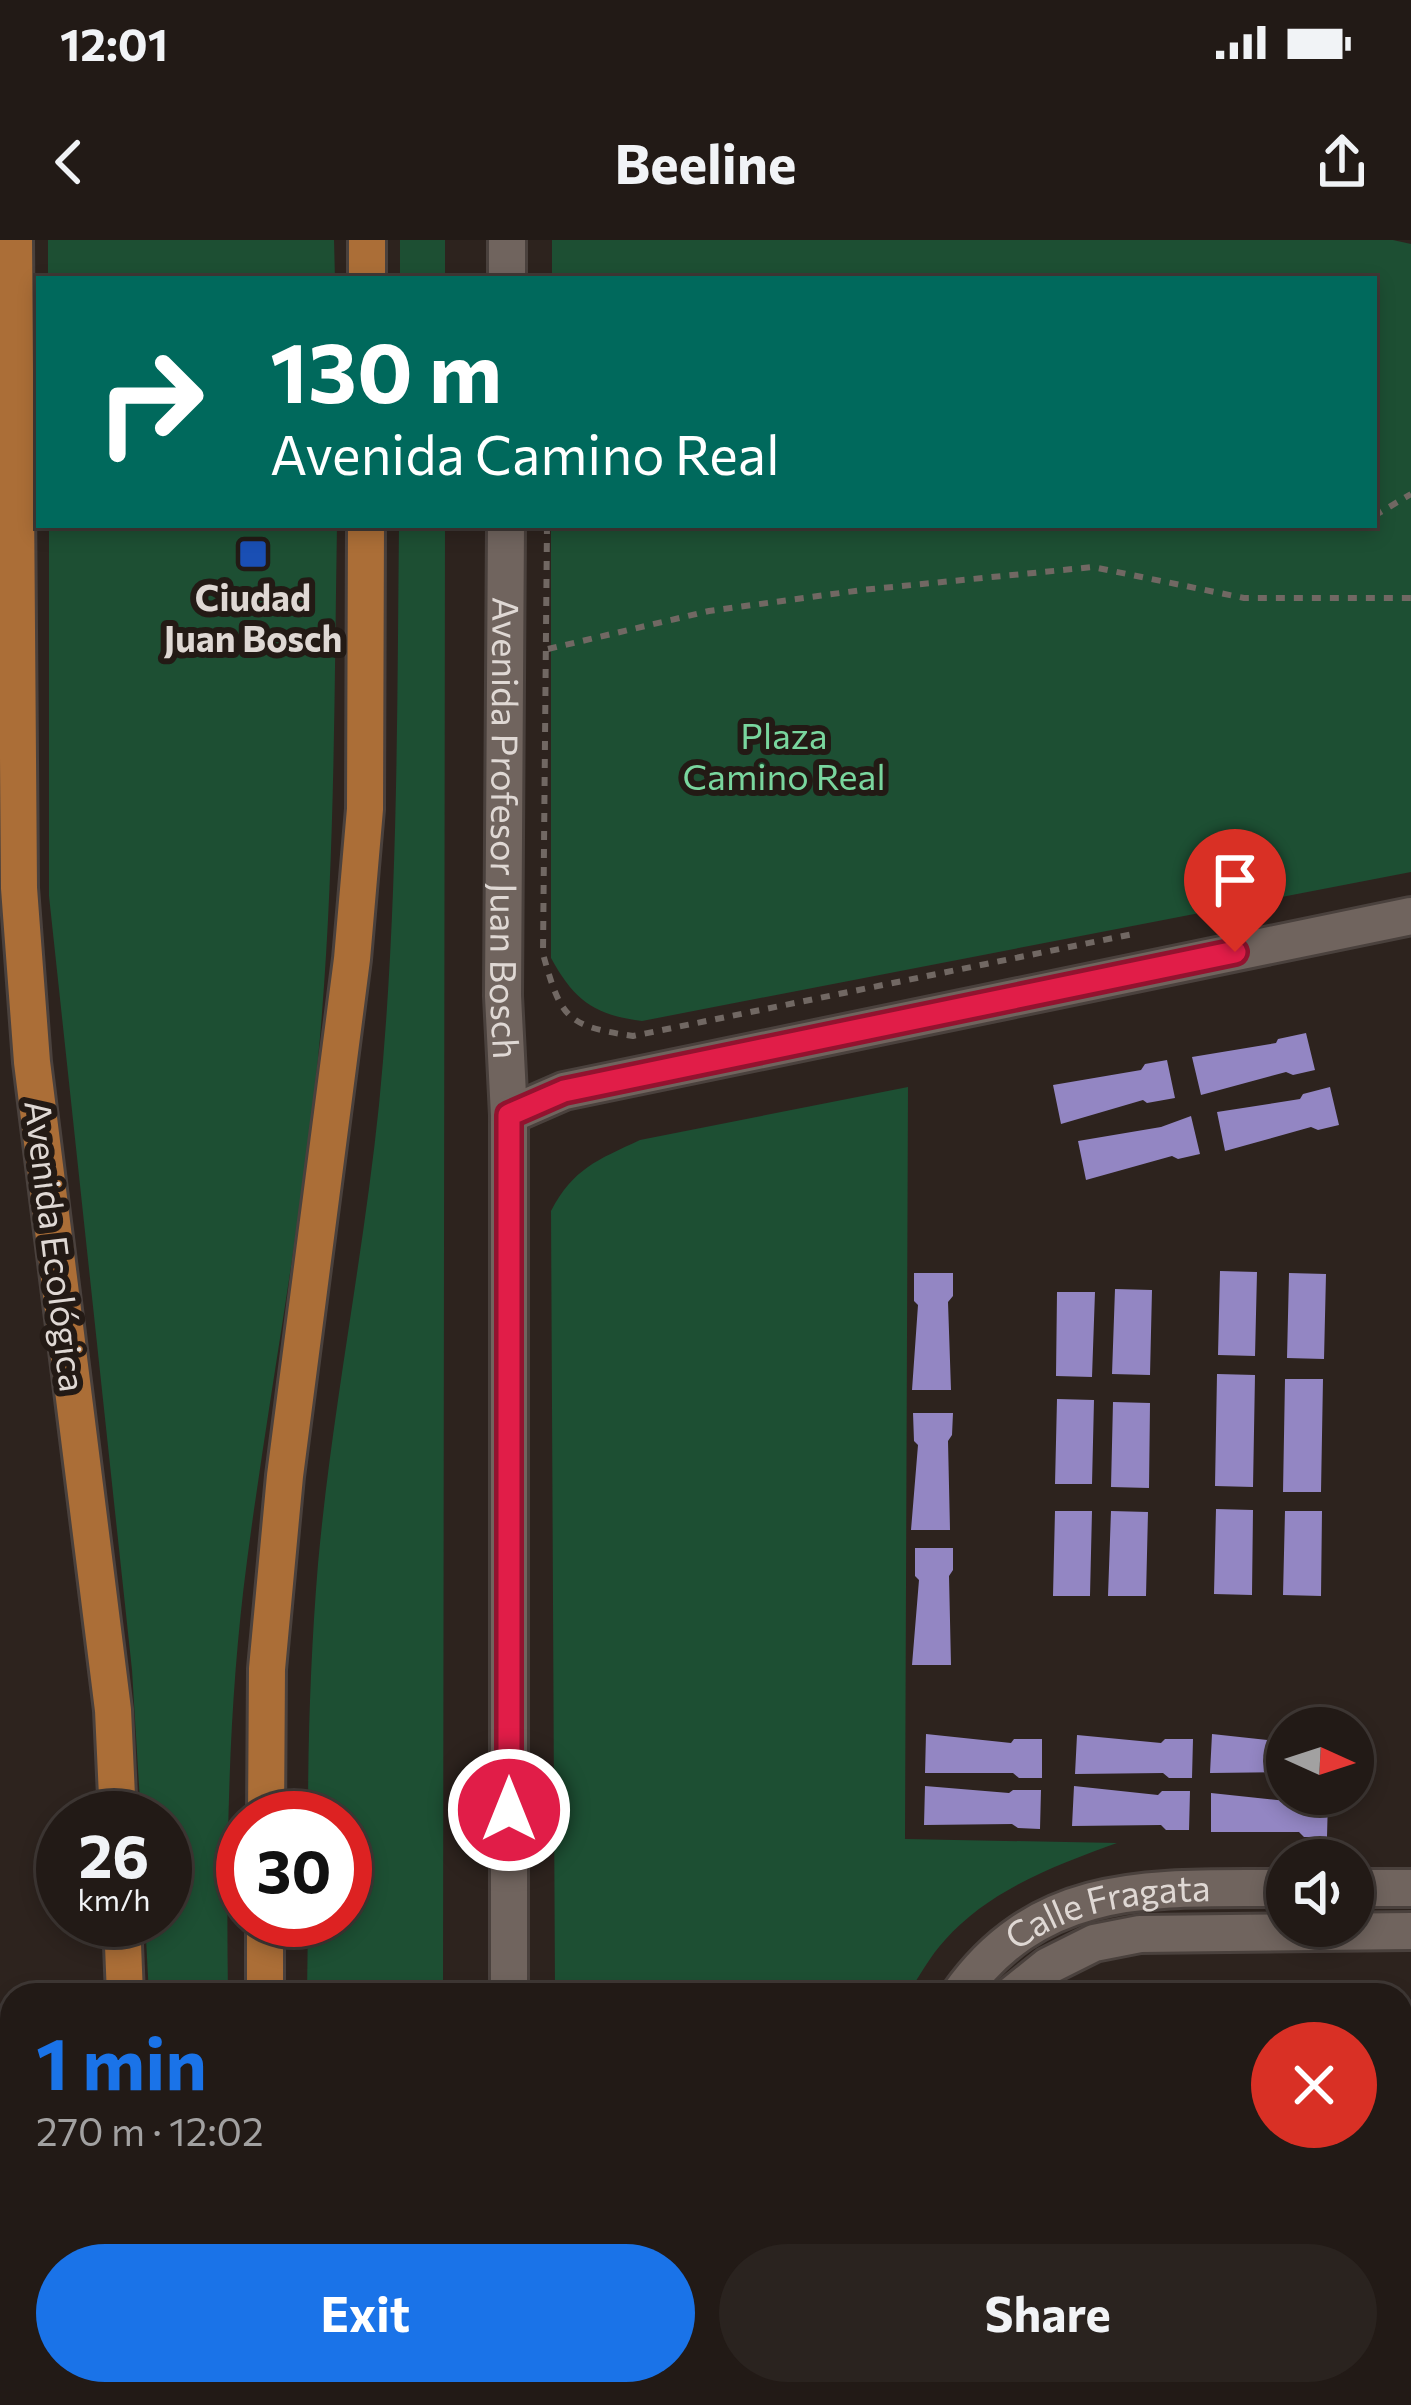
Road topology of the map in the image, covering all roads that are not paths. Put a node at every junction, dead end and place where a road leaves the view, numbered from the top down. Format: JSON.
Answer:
{"nodes":[{"id":1,"x":14,"y":240,"type":"edge"},
{"id":2,"x":367,"y":240,"type":"edge"},
{"id":3,"x":507,"y":240,"type":"edge"},
{"id":4,"x":367,"y":276,"type":"edge"},
{"id":5,"x":507,"y":276,"type":"edge"},
{"id":6,"x":366,"y":528,"type":"edge"},
{"id":7,"x":506,"y":528,"type":"edge"},
{"id":8,"x":1411,"y":916,"type":"edge"},
{"id":9,"x":509,"y":1115,"type":"junction"},
{"id":10,"x":116,"y":1791,"type":"edge"},
{"id":11,"x":266,"y":1791,"type":"edge"},
{"id":12,"x":1266,"y":1888,"type":"edge"},
{"id":13,"x":1374,"y":1888,"type":"edge"},
{"id":14,"x":1411,"y":1888,"type":"edge"},
{"id":15,"x":1411,"y":1931,"type":"edge"},
{"id":16,"x":123,"y":1947,"type":"edge"},
{"id":17,"x":265,"y":1947,"type":"edge"},
{"id":18,"x":124,"y":1983,"type":"edge"},
{"id":19,"x":265,"y":1983,"type":"edge"},
{"id":20,"x":509,"y":1983,"type":"edge"},
{"id":21,"x":967,"y":1983,"type":"edge"},
{"id":22,"x":1027,"y":1983,"type":"edge"}],
"edges":[{"from":1,"to":10,"type":"main road","name":"Avenida Ecológica"},
{"from":2,"to":4,"type":"main road"},
{"from":3,"to":5,"type":"street"},
{"from":6,"to":11,"type":"main road"},
{"from":7,"to":9,"type":"street","name":"Avenida Profesor Juan Bosch"},
{"from":8,"to":9,"type":"street"},
{"from":9,"to":20,"type":"street","name":"Avenida Profesor Juan Bosch"},
{"from":12,"to":21,"type":"street","name":"Calle Fragata"},
{"from":13,"to":14,"type":"street"},
{"from":15,"to":22,"type":"street","name":"Calle Fragata"},
{"from":16,"to":18,"type":"main road"},
{"from":17,"to":19,"type":"main road"}]}
